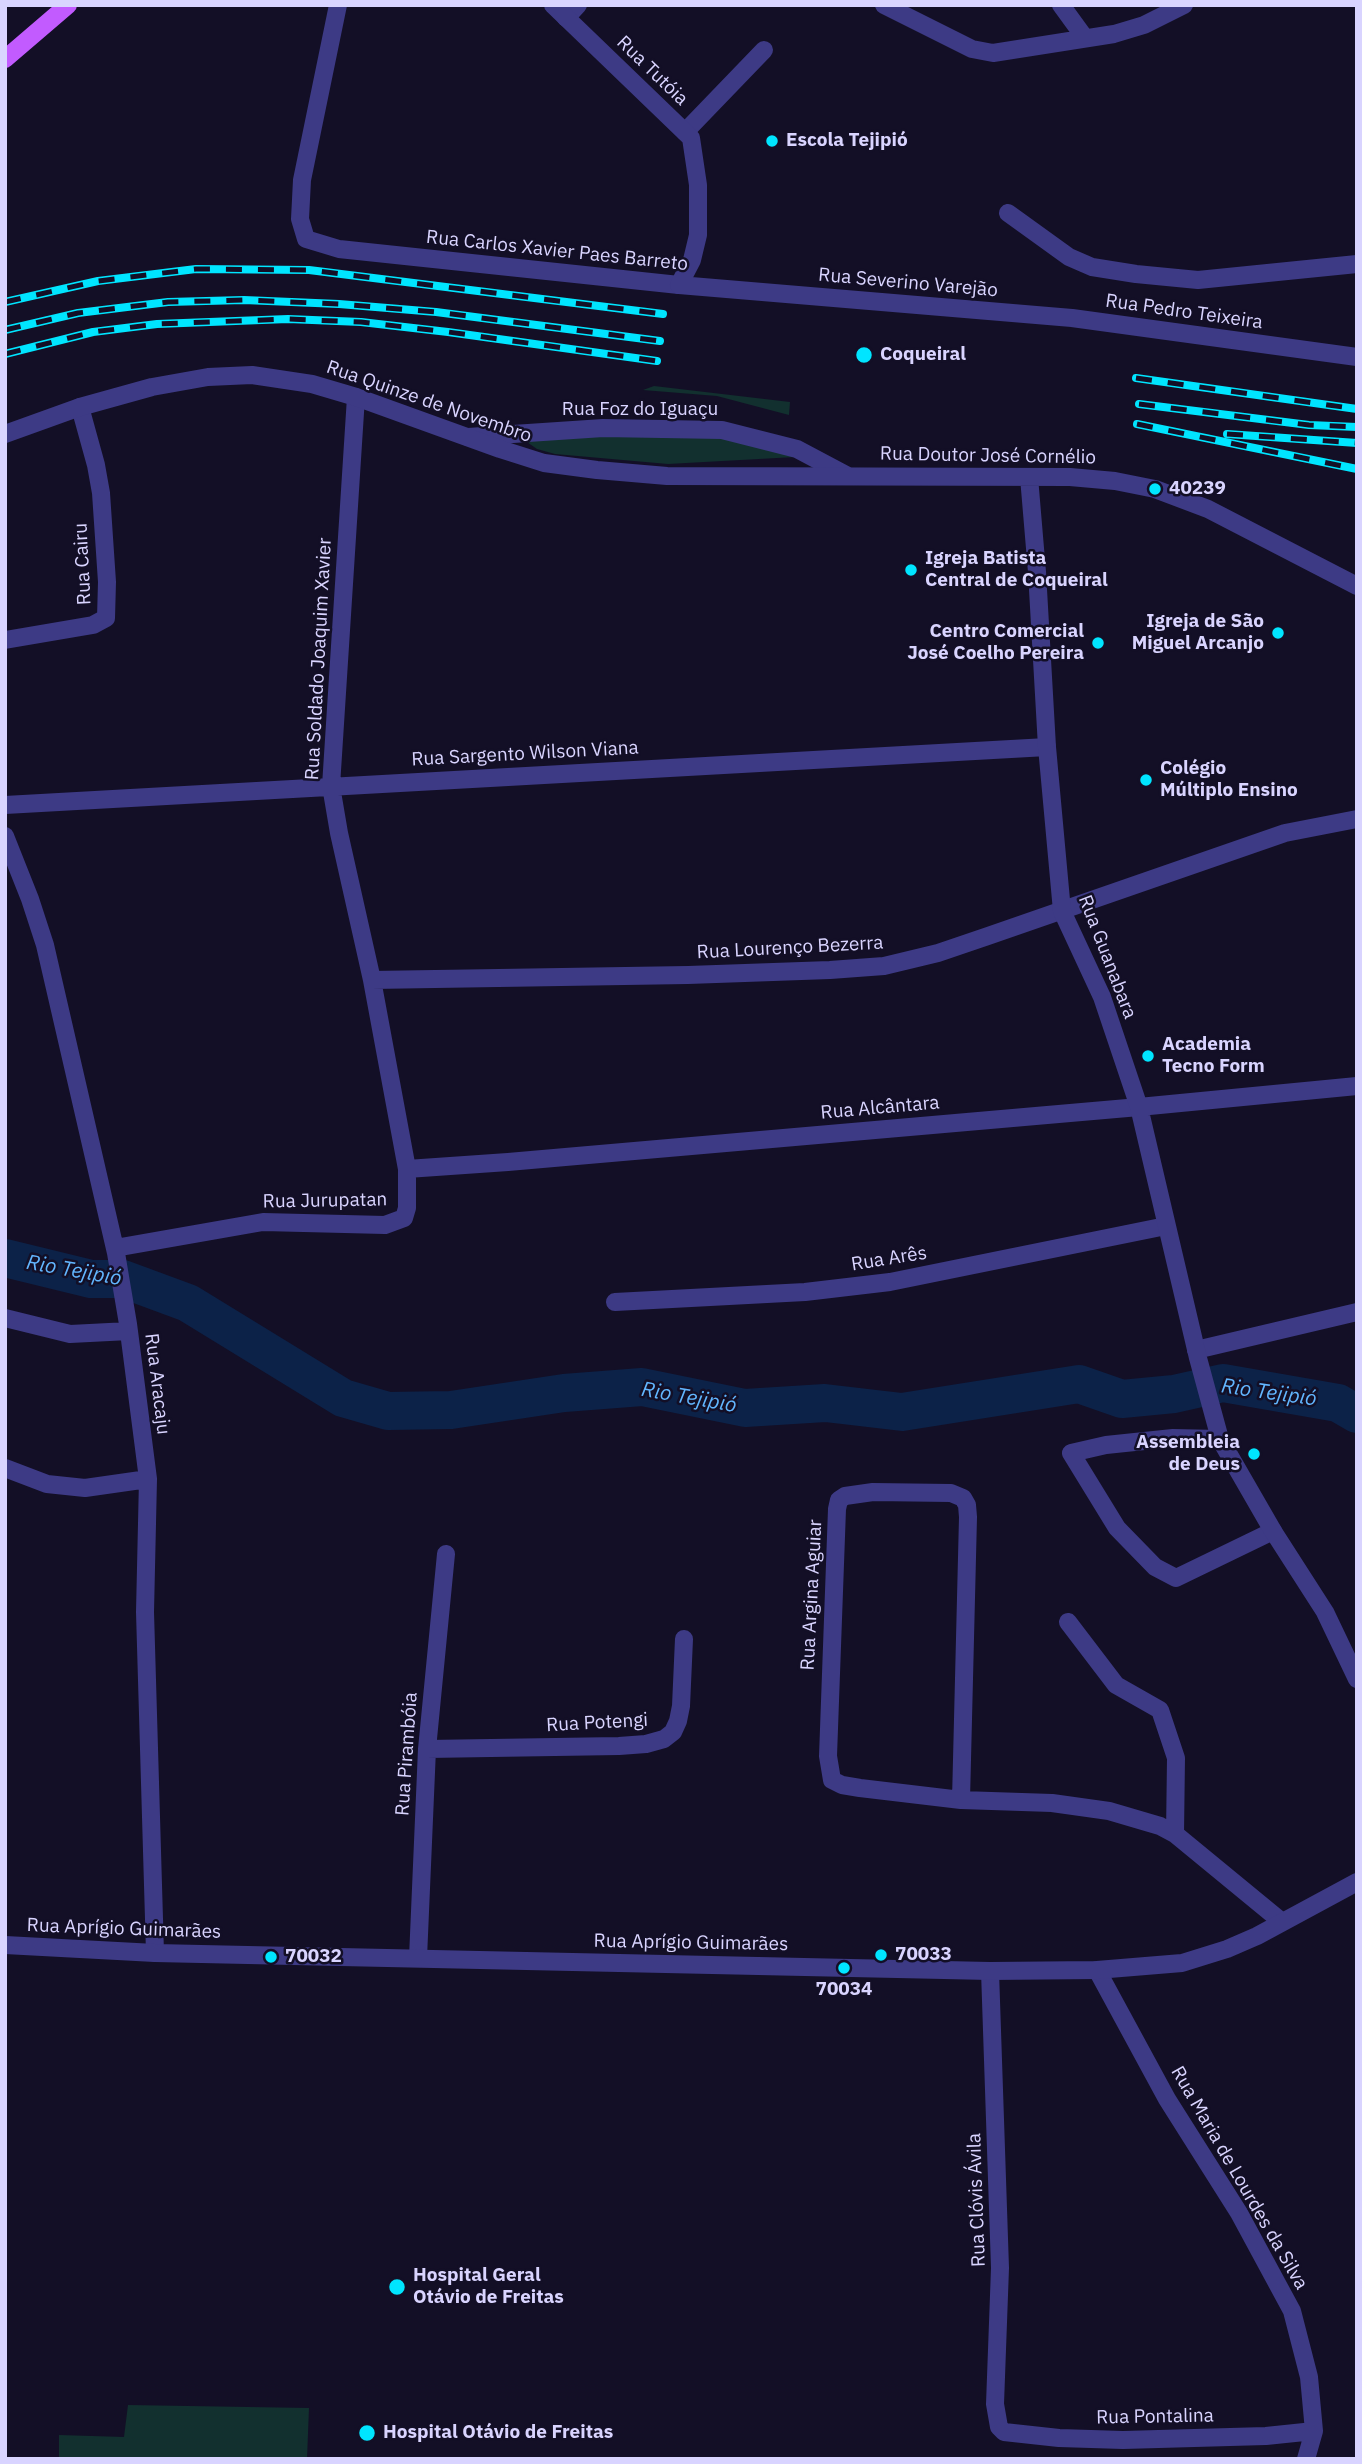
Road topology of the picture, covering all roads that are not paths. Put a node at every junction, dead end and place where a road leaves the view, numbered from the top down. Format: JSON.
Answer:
{"nodes":[{"id":1,"x":68,"y":5,"type":"edge"},
{"id":2,"x":338,"y":5,"type":"edge"},
{"id":3,"x":553,"y":5,"type":"edge"},
{"id":4,"x":884,"y":5,"type":"edge"},
{"id":5,"x":1061,"y":5,"type":"edge"},
{"id":6,"x":1184,"y":5,"type":"edge"},
{"id":7,"x":572,"y":12,"type":"edge"},
{"id":8,"x":1085,"y":38,"type":"junction"},
{"id":9,"x":764,"y":50,"type":"dead end"},
{"id":10,"x":5,"y":59,"type":"edge"},
{"id":11,"x":688,"y":135,"type":"junction"},
{"id":12,"x":1008,"y":213,"type":"dead end"},
{"id":13,"x":1357,"y":264,"type":"edge"},
{"id":14,"x":679,"y":285,"type":"junction"},
{"id":15,"x":806,"y":295,"type":"joint"},
{"id":16,"x":1005,"y":312,"type":"joint"},
{"id":17,"x":1357,"y":357,"type":"edge"},
{"id":18,"x":356,"y":397,"type":"junction"},
{"id":19,"x":80,"y":407,"type":"junction"},
{"id":20,"x":5,"y":434,"type":"edge"},
{"id":21,"x":468,"y":437,"type":"junction"},
{"id":22,"x":846,"y":475,"type":"junction"},
{"id":23,"x":1029,"y":477,"type":"junction"},
{"id":24,"x":1357,"y":586,"type":"edge"},
{"id":25,"x":5,"y":640,"type":"edge"},
{"id":26,"x":1047,"y":747,"type":"junction"},
{"id":27,"x":331,"y":786,"type":"junction"},
{"id":28,"x":5,"y":805,"type":"edge"},
{"id":29,"x":1357,"y":819,"type":"edge"},
{"id":30,"x":5,"y":836,"type":"edge"},
{"id":31,"x":1062,"y":911,"type":"junction"},
{"id":32,"x":372,"y":980,"type":"junction"},
{"id":33,"x":1357,"y":1086,"type":"edge"},
{"id":34,"x":1139,"y":1107,"type":"junction"},
{"id":35,"x":407,"y":1169,"type":"junction"},
{"id":36,"x":1166,"y":1226,"type":"junction"},
{"id":37,"x":115,"y":1250,"type":"junction"},
{"id":38,"x":615,"y":1302,"type":"dead end"},
{"id":39,"x":1357,"y":1312,"type":"edge"},
{"id":40,"x":5,"y":1318,"type":"edge"},
{"id":41,"x":129,"y":1328,"type":"junction"},
{"id":42,"x":1197,"y":1354,"type":"junction"},
{"id":43,"x":1218,"y":1433,"type":"junction"},
{"id":44,"x":5,"y":1468,"type":"edge"},
{"id":45,"x":148,"y":1479,"type":"junction"},
{"id":46,"x":1273,"y":1531,"type":"junction"},
{"id":47,"x":446,"y":1554,"type":"dead end"},
{"id":48,"x":1068,"y":1622,"type":"dead end"},
{"id":49,"x":684,"y":1639,"type":"dead end"},
{"id":50,"x":1356,"y":1677,"type":"edge"},
{"id":51,"x":427,"y":1749,"type":"junction"},
{"id":52,"x":961,"y":1800,"type":"junction"},
{"id":53,"x":1175,"y":1834,"type":"junction"},
{"id":54,"x":1354,"y":1888,"type":"edge"},
{"id":55,"x":1282,"y":1923,"type":"junction"},
{"id":56,"x":5,"y":1945,"type":"edge"},
{"id":57,"x":155,"y":1952,"type":"junction"},
{"id":58,"x":418,"y":1958,"type":"junction"},
{"id":59,"x":1097,"y":1970,"type":"junction"},
{"id":60,"x":990,"y":1971,"type":"junction"},
{"id":61,"x":999,"y":2427,"type":"joint"},
{"id":62,"x":1314,"y":2431,"type":"junction"},
{"id":63,"x":1306,"y":2459,"type":"edge"}],
"edges":[{"from":1,"to":10,"type":"main road"},
{"from":2,"to":14,"type":"street","name":"Rua Carlos Xavier Paes Barreto"},
{"from":3,"to":7,"type":"street","name":"Rua Tutóia"},
{"from":4,"to":8,"type":"street"},
{"from":5,"to":8,"type":"street"},
{"from":6,"to":8,"type":"street"},
{"from":7,"to":11,"type":"street","name":"Rua Tutóia"},
{"from":9,"to":11,"type":"street"},
{"from":11,"to":14,"type":"street"},
{"from":12,"to":13,"type":"street"},
{"from":14,"to":15,"type":"street","name":"Rua Carlos Xavier Paes Barreto"},
{"from":15,"to":16,"type":"street","name":"Rua Severino Varejão"},
{"from":16,"to":17,"type":"street","name":"Rua Pedro Teixeira"},
{"from":18,"to":19,"type":"street","name":"Rua Quinze de Novembro"},
{"from":18,"to":21,"type":"street","name":"Rua Quinze de Novembro"},
{"from":18,"to":27,"type":"street","name":"Rua Soldado Joaquim Xavier"},
{"from":19,"to":20,"type":"street","name":"Rua Quinze de Novembro"},
{"from":19,"to":25,"type":"street","name":"Rua Cairu"},
{"from":21,"to":22,"type":"street","name":"Rua Quinze de Novembro"},
{"from":21,"to":22,"type":"street","name":"Rua Foz do Iguaçu"},
{"from":22,"to":23,"type":"street","name":"Rua Doutor José Cornélio"},
{"from":23,"to":24,"type":"street","name":"Rua Doutor José Cornélio"},
{"from":23,"to":26,"type":"street","name":"Rua Guanabara"},
{"from":26,"to":27,"type":"street","name":"Rua Sargento Wilson Viana"},
{"from":26,"to":31,"type":"street","name":"Rua Guanabara"},
{"from":27,"to":28,"type":"street","name":"Rua Sargento Wilson Viana"},
{"from":27,"to":32,"type":"street","name":"Rua Soldado Joaquim Xavier"},
{"from":29,"to":31,"type":"street","name":"Rua Lourenço Bezerra"},
{"from":30,"to":37,"type":"street","name":"Rua Aracaju"},
{"from":31,"to":32,"type":"street","name":"Rua Lourenço Bezerra"},
{"from":31,"to":34,"type":"street","name":"Rua Guanabara"},
{"from":32,"to":35,"type":"street","name":"Rua Soldado Joaquim Xavier"},
{"from":33,"to":34,"type":"street","name":"Rua Alcântara"},
{"from":34,"to":35,"type":"street","name":"Rua Alcântara"},
{"from":34,"to":36,"type":"street","name":"Rua Guanabara"},
{"from":35,"to":37,"type":"street","name":"Rua Jurupatan"},
{"from":36,"to":38,"type":"street","name":"Rua Arês"},
{"from":36,"to":42,"type":"street","name":"Rua Guanabara"},
{"from":37,"to":41,"type":"street","name":"Rua Aracaju"},
{"from":39,"to":42,"type":"street"},
{"from":40,"to":41,"type":"street"},
{"from":41,"to":45,"type":"street","name":"Rua Aracaju"},
{"from":42,"to":43,"type":"street","name":"Rua Guanabara"},
{"from":43,"to":46,"type":"street"},
{"from":43,"to":46,"type":"street"},
{"from":44,"to":45,"type":"street"},
{"from":45,"to":57,"type":"street","name":"Rua Aracaju"},
{"from":46,"to":50,"type":"street"},
{"from":47,"to":51,"type":"street","name":"Rua Pirambóia"},
{"from":48,"to":53,"type":"street"},
{"from":49,"to":51,"type":"street","name":"Rua Potengi"},
{"from":51,"to":58,"type":"street","name":"Rua Pirambóia"},
{"from":52,"to":52,"type":"street","name":"Rua Argina Aguiar"},
{"from":52,"to":53,"type":"street","name":"Rua Argina Aguiar"},
{"from":53,"to":55,"type":"street","name":"Rua Argina Aguiar"},
{"from":54,"to":55,"type":"street","name":"Rua Aprígio Guimarães"},
{"from":55,"to":59,"type":"street","name":"Rua Aprígio Guimarães"},
{"from":56,"to":57,"type":"street","name":"Rua Aprígio Guimarães"},
{"from":57,"to":58,"type":"street","name":"Rua Aprígio Guimarães"},
{"from":58,"to":60,"type":"street","name":"Rua Aprígio Guimarães"},
{"from":59,"to":60,"type":"street","name":"Rua Aprígio Guimarães"},
{"from":59,"to":62,"type":"street","name":"Rua Maria de Lourdes da Silva"},
{"from":60,"to":61,"type":"street","name":"Rua Clóvis Ávila"},
{"from":61,"to":62,"type":"street","name":"Rua Pontalina"},
{"from":62,"to":63,"type":"street","name":"Rua Maria de Lourdes da Silva"}]}
